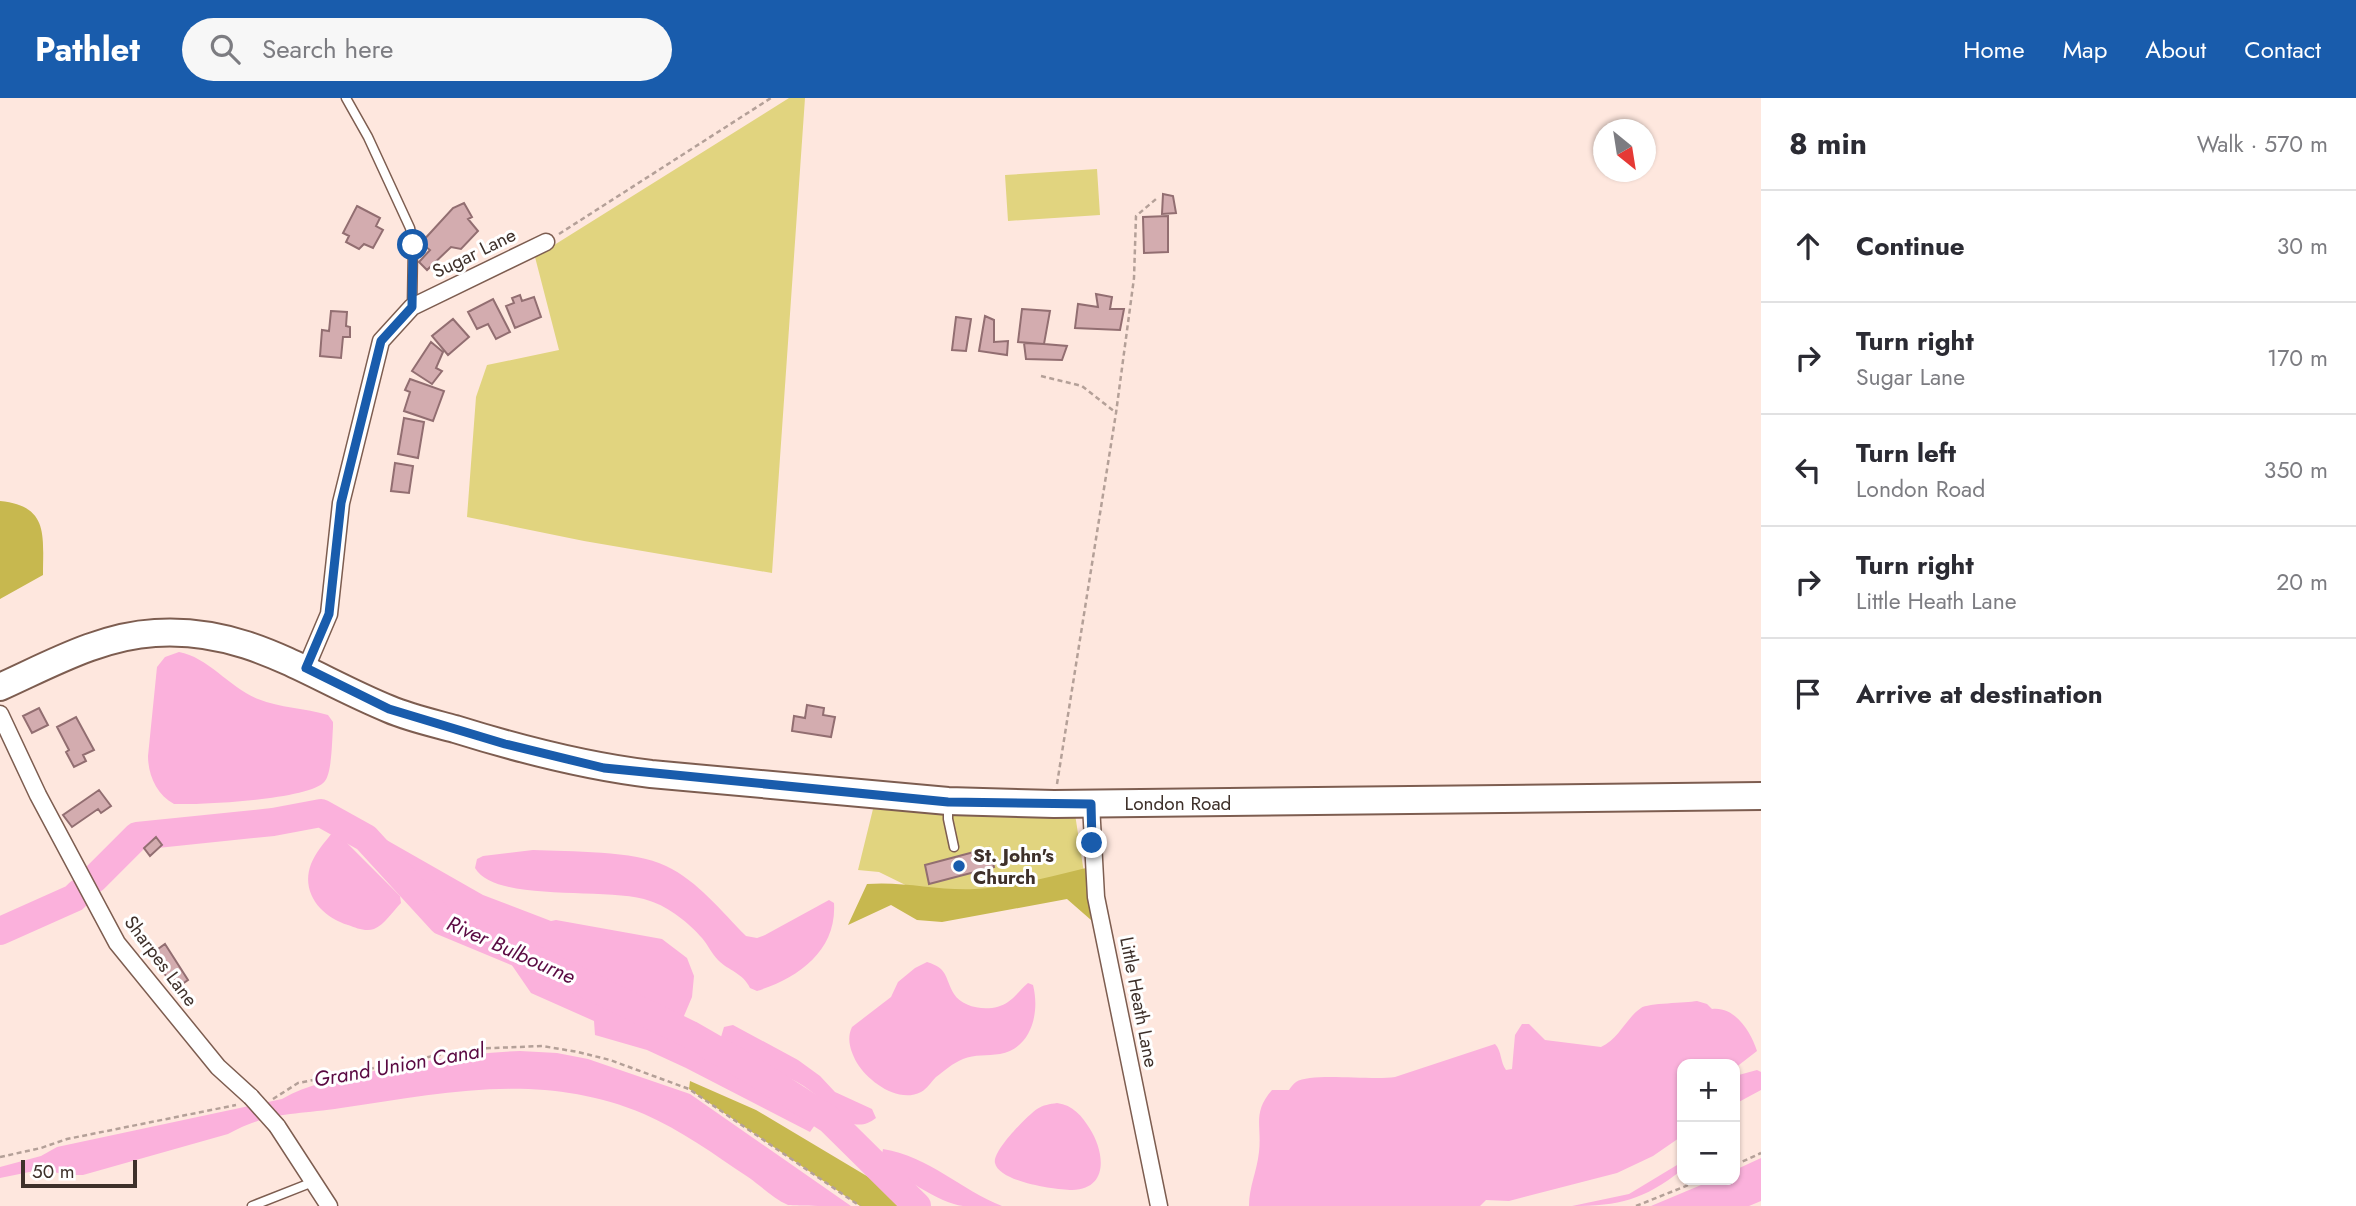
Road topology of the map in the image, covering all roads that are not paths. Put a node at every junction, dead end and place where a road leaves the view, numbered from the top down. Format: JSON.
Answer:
{"nodes":[{"id":1,"x":346,"y":98,"type":"edge"},
{"id":2,"x":546,"y":242,"type":"road end"},
{"id":3,"x":412,"y":307,"type":"junction"},
{"id":4,"x":306,"y":668,"type":"junction"},
{"id":5,"x":0,"y":687,"type":"edge"},
{"id":6,"x":0,"y":714,"type":"edge"},
{"id":7,"x":1761,"y":796,"type":"edge"},
{"id":8,"x":948,"y":802,"type":"junction"},
{"id":9,"x":1091,"y":804,"type":"junction"},
{"id":10,"x":954,"y":847,"type":"dead end"},
{"id":11,"x":313,"y":1182,"type":"junction"},
{"id":12,"x":252,"y":1206,"type":"edge"},
{"id":13,"x":329,"y":1206,"type":"edge"},
{"id":14,"x":1158,"y":1206,"type":"edge"}],
"edges":[{"from":1,"to":3,"type":"lane"},
{"from":2,"to":3,"type":"street","name":"Sugar Lane"},
{"from":3,"to":4,"type":"street","name":"Sugar Lane"},
{"from":4,"to":5,"type":"main road","name":"London Road"},
{"from":4,"to":8,"type":"main road","name":"London Road"},
{"from":6,"to":11,"type":"street","name":"Sharpes Lane","bridge":true},
{"from":7,"to":9,"type":"main road","name":"London Road"},
{"from":8,"to":9,"type":"main road","name":"London Road"},
{"from":8,"to":10,"type":"lane"},
{"from":9,"to":14,"type":"street","name":"Little Heath Lane"},
{"from":11,"to":12,"type":"lane"},
{"from":11,"to":13,"type":"street","name":"Sharpes Lane"}]}
